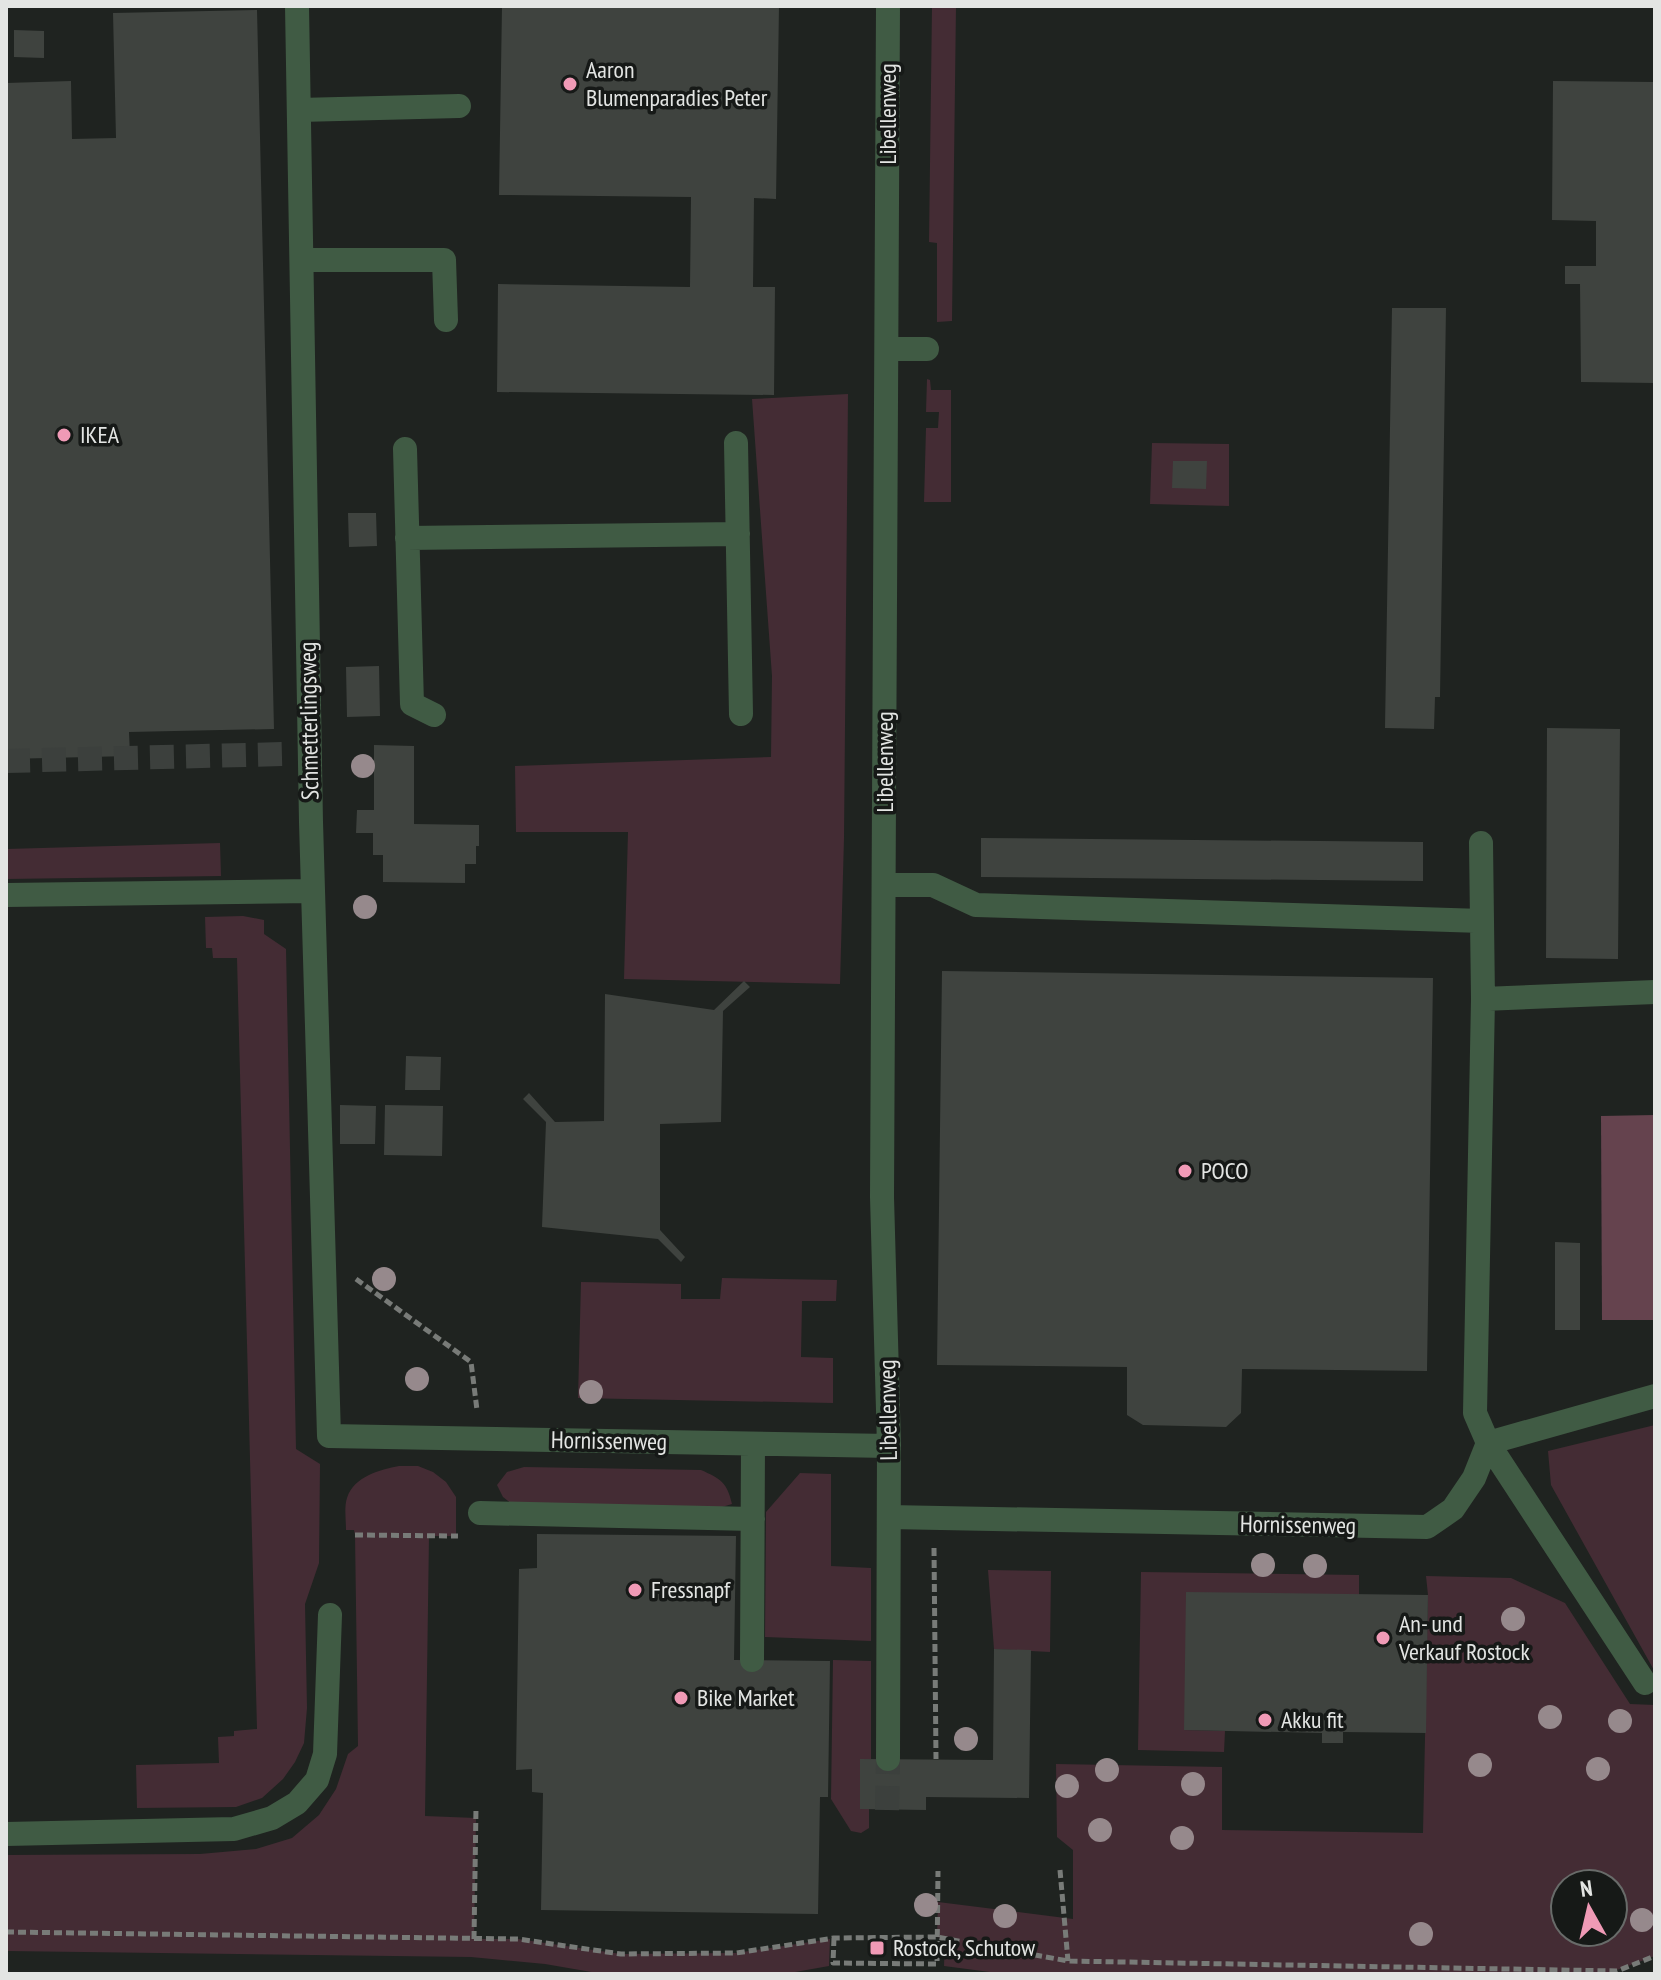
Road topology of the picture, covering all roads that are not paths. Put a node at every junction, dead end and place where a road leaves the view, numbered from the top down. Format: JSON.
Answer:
{"nodes":[{"id":1,"x":297,"y":6,"type":"edge"},
{"id":2,"x":888,"y":6,"type":"edge"},
{"id":3,"x":459,"y":106,"type":"dead end"},
{"id":4,"x":299,"y":110,"type":"junction"},
{"id":5,"x":302,"y":260,"type":"junction"},
{"id":6,"x":446,"y":320,"type":"dead end"},
{"id":7,"x":887,"y":349,"type":"junction"},
{"id":8,"x":927,"y":349,"type":"dead end"},
{"id":9,"x":736,"y":443,"type":"dead end"},
{"id":10,"x":405,"y":449,"type":"dead end"},
{"id":11,"x":738,"y":534,"type":"junction"},
{"id":12,"x":407,"y":538,"type":"junction"},
{"id":13,"x":741,"y":714,"type":"dead end"},
{"id":14,"x":434,"y":715,"type":"dead end"},
{"id":15,"x":1481,"y":843,"type":"dead end"},
{"id":16,"x":884,"y":885,"type":"junction"},
{"id":17,"x":313,"y":891,"type":"junction"},
{"id":18,"x":6,"y":895,"type":"edge"},
{"id":19,"x":1482,"y":921,"type":"junction"},
{"id":20,"x":1655,"y":992,"type":"edge"},
{"id":21,"x":1483,"y":999,"type":"junction"},
{"id":22,"x":1655,"y":1396,"type":"edge"},
{"id":23,"x":329,"y":1436,"type":"joint"},
{"id":24,"x":1488,"y":1443,"type":"junction"},
{"id":25,"x":753,"y":1444,"type":"junction"},
{"id":26,"x":889,"y":1446,"type":"junction"},
{"id":27,"x":480,"y":1513,"type":"dead end"},
{"id":28,"x":889,"y":1517,"type":"junction"},
{"id":29,"x":753,"y":1519,"type":"junction"},
{"id":30,"x":330,"y":1615,"type":"dead end"},
{"id":31,"x":752,"y":1660,"type":"dead end"},
{"id":32,"x":1645,"y":1683,"type":"dead end"},
{"id":33,"x":888,"y":1759,"type":"tunnel mouth"},
{"id":34,"x":6,"y":1834,"type":"edge"}],
"edges":[{"from":1,"to":4,"type":"street","name":"Schmetterlingsweg"},
{"from":2,"to":7,"type":"street","name":"Libellenweg"},
{"from":3,"to":4,"type":"street"},
{"from":4,"to":5,"type":"street","name":"Schmetterlingsweg"},
{"from":5,"to":6,"type":"street"},
{"from":5,"to":17,"type":"street","name":"Schmetterlingsweg"},
{"from":7,"to":8,"type":"street"},
{"from":7,"to":16,"type":"street","name":"Libellenweg"},
{"from":9,"to":11,"type":"street"},
{"from":10,"to":12,"type":"street"},
{"from":11,"to":12,"type":"street"},
{"from":11,"to":13,"type":"street"},
{"from":12,"to":14,"type":"street"},
{"from":15,"to":19,"type":"street"},
{"from":16,"to":19,"type":"street"},
{"from":16,"to":26,"type":"street","name":"Libellenweg"},
{"from":17,"to":18,"type":"street"},
{"from":17,"to":23,"type":"street","name":"Schmetterlingsweg"},
{"from":19,"to":21,"type":"street"},
{"from":20,"to":21,"type":"street"},
{"from":21,"to":24,"type":"street"},
{"from":22,"to":24,"type":"street"},
{"from":23,"to":25,"type":"street","name":"Hornissenweg"},
{"from":24,"to":28,"type":"street","name":"Hornissenweg"},
{"from":24,"to":32,"type":"street"},
{"from":25,"to":26,"type":"street","name":"Hornissenweg"},
{"from":25,"to":29,"type":"street"},
{"from":26,"to":28,"type":"street","name":"Libellenweg"},
{"from":27,"to":29,"type":"street"},
{"from":28,"to":33,"type":"street","name":"Libellenweg"},
{"from":29,"to":31,"type":"street"},
{"from":30,"to":34,"type":"street"}]}
